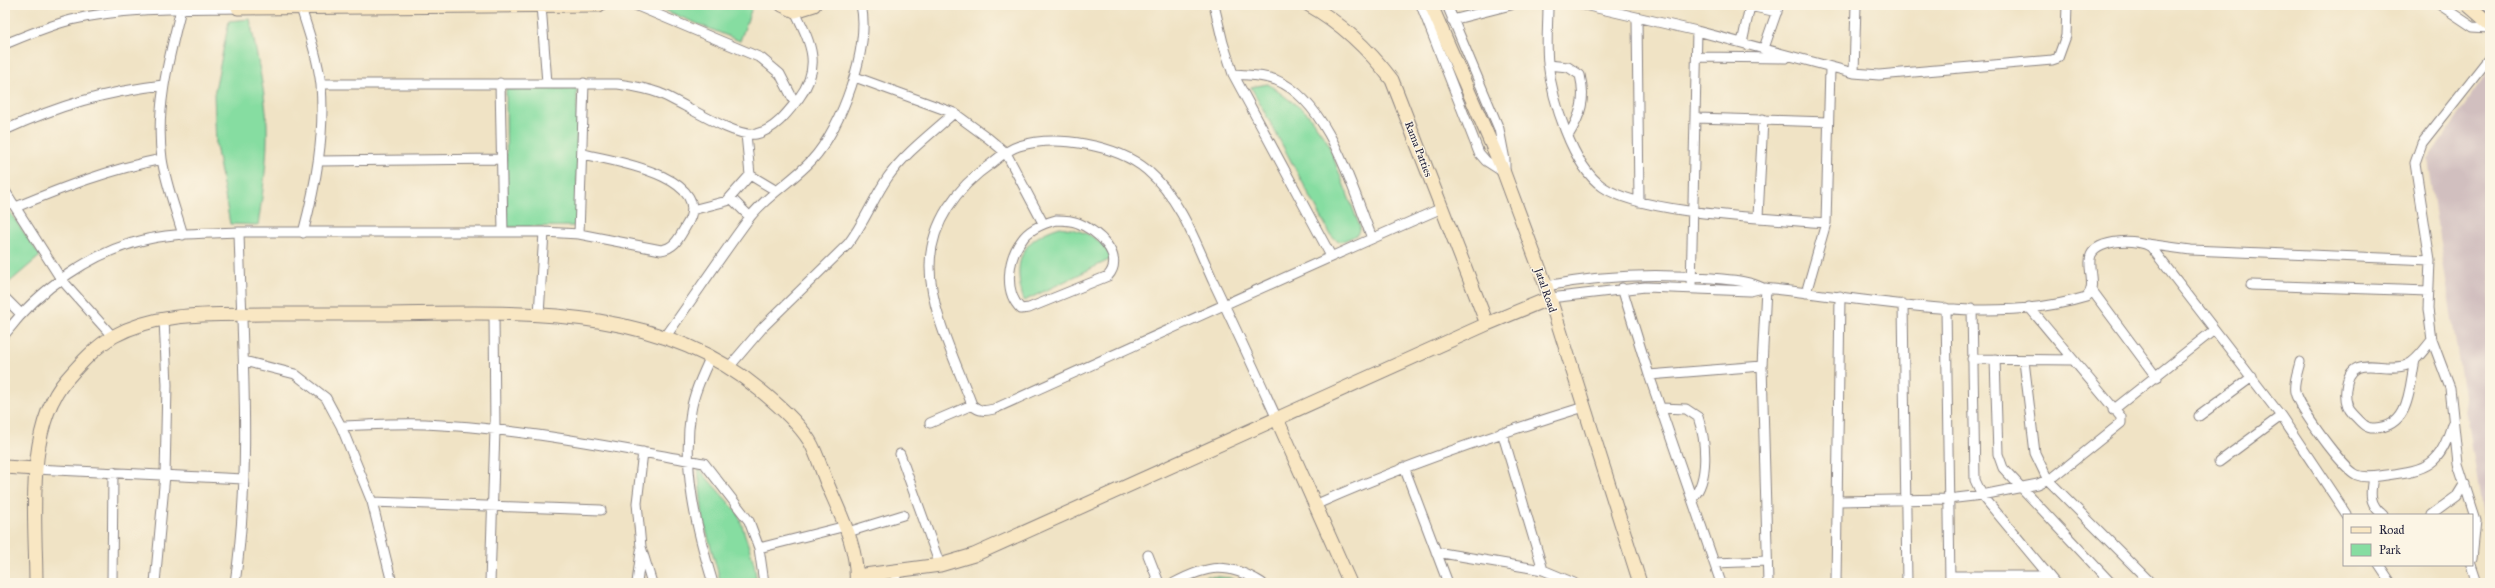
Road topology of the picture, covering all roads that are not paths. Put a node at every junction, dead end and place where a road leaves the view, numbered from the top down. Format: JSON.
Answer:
{"nodes":[{"id":1,"x":542,"y":5,"type":"edge"},
{"id":2,"x":599,"y":5,"type":"edge"},
{"id":3,"x":635,"y":5,"type":"edge"},
{"id":4,"x":782,"y":5,"type":"edge"},
{"id":5,"x":814,"y":5,"type":"edge"},
{"id":6,"x":861,"y":5,"type":"edge"},
{"id":7,"x":1214,"y":5,"type":"edge"},
{"id":8,"x":1309,"y":5,"type":"edge"},
{"id":9,"x":1421,"y":5,"type":"edge"},
{"id":10,"x":1432,"y":5,"type":"edge"},
{"id":11,"x":1446,"y":5,"type":"edge"},
{"id":12,"x":1510,"y":5,"type":"edge"},
{"id":13,"x":1548,"y":5,"type":"edge"},
{"id":14,"x":1584,"y":5,"type":"edge"},
{"id":15,"x":1748,"y":5,"type":"edge"},
{"id":16,"x":1856,"y":5,"type":"edge"},
{"id":17,"x":2067,"y":5,"type":"edge"},
{"id":18,"x":2440,"y":5,"type":"edge"},
{"id":19,"x":2468,"y":5,"type":"edge"},
{"id":20,"x":2487,"y":5,"type":"edge"},
{"id":21,"x":1602,"y":6,"type":"edge"},
{"id":22,"x":238,"y":7,"type":"edge"},
{"id":23,"x":2490,"y":7,"type":"edge"},
{"id":24,"x":301,"y":8,"type":"junction"},
{"id":25,"x":1778,"y":8,"type":"edge"},
{"id":26,"x":180,"y":9,"type":"junction"},
{"id":27,"x":795,"y":11,"type":"junction"},
{"id":28,"x":1637,"y":18,"type":"junction"},
{"id":29,"x":1452,"y":20,"type":"junction"},
{"id":30,"x":2490,"y":24,"type":"edge"},
{"id":31,"x":2490,"y":28,"type":"edge"},
{"id":32,"x":1697,"y":31,"type":"junction"},
{"id":33,"x":1742,"y":42,"type":"junction"},
{"id":34,"x":5,"y":44,"type":"edge"},
{"id":35,"x":1764,"y":48,"type":"junction"},
{"id":36,"x":1697,"y":56,"type":"junction"},
{"id":37,"x":2490,"y":57,"type":"edge"},
{"id":38,"x":1798,"y":58,"type":"junction"},
{"id":39,"x":1548,"y":64,"type":"junction"},
{"id":40,"x":1830,"y":68,"type":"junction"},
{"id":41,"x":1854,"y":73,"type":"junction"},
{"id":42,"x":1233,"y":74,"type":"junction"},
{"id":43,"x":855,"y":76,"type":"junction"},
{"id":44,"x":500,"y":83,"type":"junction"},
{"id":45,"x":547,"y":83,"type":"junction"},
{"id":46,"x":584,"y":83,"type":"junction"},
{"id":47,"x":320,"y":84,"type":"junction"},
{"id":48,"x":163,"y":85,"type":"junction"},
{"id":49,"x":795,"y":103,"type":"junction"},
{"id":50,"x":954,"y":112,"type":"junction"},
{"id":51,"x":1697,"y":118,"type":"junction"},
{"id":52,"x":1763,"y":119,"type":"junction"},
{"id":53,"x":1828,"y":122,"type":"junction"},
{"id":54,"x":5,"y":130,"type":"edge"},
{"id":55,"x":746,"y":134,"type":"junction"},
{"id":56,"x":1568,"y":136,"type":"junction"},
{"id":57,"x":1006,"y":153,"type":"junction"},
{"id":58,"x":583,"y":154,"type":"junction"},
{"id":59,"x":162,"y":159,"type":"junction"},
{"id":60,"x":501,"y":159,"type":"junction"},
{"id":61,"x":319,"y":161,"type":"junction"},
{"id":62,"x":1504,"y":173,"type":"junction"},
{"id":63,"x":750,"y":175,"type":"junction"},
{"id":64,"x":775,"y":190,"type":"junction"},
{"id":65,"x":5,"y":191,"type":"edge"},
{"id":66,"x":731,"y":198,"type":"junction"},
{"id":67,"x":1639,"y":202,"type":"junction"},
{"id":68,"x":16,"y":207,"type":"junction"},
{"id":69,"x":1442,"y":208,"type":"junction"},
{"id":70,"x":692,"y":210,"type":"junction"},
{"id":71,"x":1694,"y":210,"type":"junction"},
{"id":72,"x":750,"y":217,"type":"junction"},
{"id":73,"x":1758,"y":217,"type":"junction"},
{"id":74,"x":1826,"y":222,"type":"junction"},
{"id":75,"x":1043,"y":224,"type":"junction"},
{"id":76,"x":239,"y":232,"type":"junction"},
{"id":77,"x":503,"y":232,"type":"junction"},
{"id":78,"x":544,"y":232,"type":"junction"},
{"id":79,"x":303,"y":233,"type":"junction"},
{"id":80,"x":579,"y":234,"type":"junction"},
{"id":81,"x":183,"y":235,"type":"junction"},
{"id":82,"x":1372,"y":238,"type":"junction"},
{"id":83,"x":2147,"y":244,"type":"junction"},
{"id":84,"x":1331,"y":256,"type":"junction"},
{"id":85,"x":2430,"y":260,"type":"junction"},
{"id":86,"x":1692,"y":276,"type":"junction"},
{"id":87,"x":61,"y":279,"type":"junction"},
{"id":88,"x":2251,"y":285,"type":"dead end"},
{"id":89,"x":1622,"y":288,"type":"junction"},
{"id":90,"x":1691,"y":288,"type":"junction"},
{"id":91,"x":1764,"y":288,"type":"junction"},
{"id":92,"x":2091,"y":289,"type":"junction"},
{"id":93,"x":2428,"y":291,"type":"junction"},
{"id":94,"x":1548,"y":292,"type":"junction"},
{"id":95,"x":1806,"y":292,"type":"junction"},
{"id":96,"x":1840,"y":296,"type":"junction"},
{"id":97,"x":5,"y":298,"type":"edge"},
{"id":98,"x":1903,"y":304,"type":"junction"},
{"id":99,"x":1225,"y":305,"type":"junction"},
{"id":100,"x":2029,"y":307,"type":"junction"},
{"id":101,"x":1946,"y":308,"type":"junction"},
{"id":102,"x":1972,"y":308,"type":"junction"},
{"id":103,"x":20,"y":313,"type":"junction"},
{"id":104,"x":241,"y":314,"type":"junction"},
{"id":105,"x":494,"y":314,"type":"junction"},
{"id":106,"x":539,"y":315,"type":"junction"},
{"id":107,"x":164,"y":319,"type":"junction"},
{"id":108,"x":1487,"y":324,"type":"junction"},
{"id":109,"x":2214,"y":330,"type":"junction"},
{"id":110,"x":5,"y":334,"type":"edge"},
{"id":111,"x":666,"y":336,"type":"junction"},
{"id":112,"x":113,"y":337,"type":"junction"},
{"id":113,"x":2432,"y":340,"type":"junction"},
{"id":114,"x":711,"y":356,"type":"junction"},
{"id":115,"x":1972,"y":359,"type":"junction"},
{"id":116,"x":1995,"y":359,"type":"junction"},
{"id":117,"x":2024,"y":360,"type":"junction"},
{"id":118,"x":2073,"y":360,"type":"junction"},
{"id":119,"x":2415,"y":360,"type":"junction"},
{"id":120,"x":244,"y":361,"type":"junction"},
{"id":121,"x":2300,"y":362,"type":"dead end"},
{"id":122,"x":1762,"y":366,"type":"junction"},
{"id":123,"x":729,"y":367,"type":"junction"},
{"id":124,"x":1649,"y":375,"type":"junction"},
{"id":125,"x":2252,"y":377,"type":"junction"},
{"id":126,"x":2157,"y":378,"type":"junction"},
{"id":127,"x":972,"y":405,"type":"junction"},
{"id":128,"x":1584,"y":407,"type":"junction"},
{"id":129,"x":1660,"y":408,"type":"junction"},
{"id":130,"x":2113,"y":410,"type":"junction"},
{"id":131,"x":2199,"y":416,"type":"dead end"},
{"id":132,"x":2281,"y":416,"type":"junction"},
{"id":133,"x":2454,"y":417,"type":"junction"},
{"id":134,"x":1278,"y":419,"type":"junction"},
{"id":135,"x":930,"y":423,"type":"dead end"},
{"id":136,"x":340,"y":426,"type":"junction"},
{"id":137,"x":495,"y":430,"type":"junction"},
{"id":138,"x":1502,"y":432,"type":"junction"},
{"id":139,"x":643,"y":452,"type":"junction"},
{"id":140,"x":900,"y":454,"type":"dead end"},
{"id":141,"x":689,"y":461,"type":"junction"},
{"id":142,"x":2219,"y":462,"type":"dead end"},
{"id":143,"x":5,"y":467,"type":"edge"},
{"id":144,"x":1404,"y":467,"type":"junction"},
{"id":145,"x":35,"y":469,"type":"junction"},
{"id":146,"x":113,"y":472,"type":"junction"},
{"id":147,"x":165,"y":476,"type":"junction"},
{"id":148,"x":2373,"y":477,"type":"junction"},
{"id":149,"x":244,"y":480,"type":"junction"},
{"id":150,"x":2048,"y":480,"type":"junction"},
{"id":151,"x":2464,"y":484,"type":"junction"},
{"id":152,"x":2019,"y":487,"type":"junction"},
{"id":153,"x":1982,"y":495,"type":"junction"},
{"id":154,"x":1692,"y":499,"type":"junction"},
{"id":155,"x":1948,"y":499,"type":"junction"},
{"id":156,"x":1905,"y":500,"type":"junction"},
{"id":157,"x":1839,"y":501,"type":"junction"},
{"id":158,"x":372,"y":502,"type":"junction"},
{"id":159,"x":1317,"y":504,"type":"junction"},
{"id":160,"x":493,"y":507,"type":"junction"},
{"id":161,"x":601,"y":510,"type":"dead end"},
{"id":162,"x":2346,"y":514,"type":"edge"},
{"id":163,"x":2383,"y":514,"type":"edge"},
{"id":164,"x":2432,"y":514,"type":"edge"},
{"id":165,"x":903,"y":515,"type":"dead end"},
{"id":166,"x":847,"y":529,"type":"junction"},
{"id":167,"x":641,"y":547,"type":"junction"},
{"id":168,"x":759,"y":548,"type":"junction"},
{"id":169,"x":2473,"y":549,"type":"edge"},
{"id":170,"x":1436,"y":552,"type":"junction"},
{"id":171,"x":1148,"y":555,"type":"dead end"},
{"id":172,"x":1767,"y":561,"type":"junction"},
{"id":173,"x":1715,"y":562,"type":"junction"},
{"id":174,"x":940,"y":565,"type":"junction"},
{"id":175,"x":2380,"y":566,"type":"edge"},
{"id":176,"x":2472,"y":566,"type":"edge"},
{"id":177,"x":896,"y":570,"type":"junction"},
{"id":178,"x":1543,"y":570,"type":"junction"},
{"id":179,"x":2049,"y":576,"type":"junction"},
{"id":180,"x":856,"y":579,"type":"edge"},
{"id":181,"x":1950,"y":580,"type":"edge"},
{"id":182,"x":36,"y":583,"type":"edge"},
{"id":183,"x":112,"y":583,"type":"edge"},
{"id":184,"x":155,"y":583,"type":"edge"},
{"id":185,"x":235,"y":583,"type":"edge"},
{"id":186,"x":392,"y":583,"type":"edge"},
{"id":187,"x":490,"y":583,"type":"edge"},
{"id":188,"x":637,"y":583,"type":"edge"},
{"id":189,"x":652,"y":583,"type":"edge"},
{"id":190,"x":713,"y":583,"type":"edge"},
{"id":191,"x":764,"y":583,"type":"edge"},
{"id":192,"x":895,"y":583,"type":"edge"},
{"id":193,"x":1159,"y":583,"type":"edge"},
{"id":194,"x":1174,"y":583,"type":"edge"},
{"id":195,"x":1262,"y":583,"type":"edge"},
{"id":196,"x":1350,"y":583,"type":"edge"},
{"id":197,"x":1448,"y":583,"type":"edge"},
{"id":198,"x":1574,"y":583,"type":"edge"},
{"id":199,"x":1640,"y":583,"type":"edge"},
{"id":200,"x":1721,"y":583,"type":"edge"},
{"id":201,"x":1768,"y":583,"type":"edge"},
{"id":202,"x":1836,"y":583,"type":"edge"},
{"id":203,"x":1907,"y":583,"type":"edge"},
{"id":204,"x":2055,"y":583,"type":"edge"},
{"id":205,"x":2111,"y":583,"type":"edge"},
{"id":206,"x":2148,"y":583,"type":"edge"},
{"id":207,"x":2391,"y":583,"type":"edge"},
{"id":208,"x":2477,"y":583,"type":"edge"}],
"edges":[{"from":1,"to":2,"type":"street"},
{"from":1,"to":24,"type":"street"},
{"from":1,"to":45,"type":"street"},
{"from":3,"to":49,"type":"street"},
{"from":4,"to":27,"type":"street"},
{"from":5,"to":27,"type":"street"},
{"from":6,"to":43,"type":"street"},
{"from":7,"to":42,"type":"street"},
{"from":8,"to":69,"type":"street","name":"Rama Patties"},
{"from":9,"to":62,"type":"street"},
{"from":10,"to":62,"type":"street","name":"Jatal Road"},
{"from":11,"to":29,"type":"street"},
{"from":12,"to":29,"type":"street"},
{"from":13,"to":39,"type":"street"},
{"from":14,"to":21,"type":"street"},
{"from":15,"to":25,"type":"street"},
{"from":15,"to":33,"type":"street"},
{"from":16,"to":41,"type":"street"},
{"from":17,"to":41,"type":"street"},
{"from":18,"to":31,"type":"street"},
{"from":19,"to":30,"type":"street"},
{"from":20,"to":23,"type":"street"},
{"from":21,"to":28,"type":"street"},
{"from":22,"to":24,"type":"street"},
{"from":22,"to":26,"type":"street"},
{"from":24,"to":47,"type":"street"},
{"from":25,"to":35,"type":"street"},
{"from":26,"to":34,"type":"street"},
{"from":26,"to":48,"type":"street"},
{"from":27,"to":49,"type":"street"},
{"from":28,"to":32,"type":"street"},
{"from":28,"to":67,"type":"street"},
{"from":29,"to":62,"type":"street"},
{"from":32,"to":33,"type":"street"},
{"from":32,"to":36,"type":"street"},
{"from":33,"to":35,"type":"street"},
{"from":35,"to":38,"type":"street"},
{"from":36,"to":38,"type":"street"},
{"from":36,"to":51,"type":"street"},
{"from":37,"to":85,"type":"street"},
{"from":38,"to":40,"type":"street"},
{"from":39,"to":56,"type":"street"},
{"from":39,"to":56,"type":"street"},
{"from":40,"to":41,"type":"street"},
{"from":40,"to":53,"type":"street"},
{"from":42,"to":82,"type":"street"},
{"from":42,"to":84,"type":"street"},
{"from":43,"to":50,"type":"street"},
{"from":43,"to":64,"type":"street"},
{"from":44,"to":45,"type":"street"},
{"from":44,"to":47,"type":"street"},
{"from":44,"to":60,"type":"street"},
{"from":45,"to":46,"type":"street"},
{"from":46,"to":55,"type":"street"},
{"from":46,"to":58,"type":"street"},
{"from":47,"to":61,"type":"street"},
{"from":48,"to":54,"type":"street"},
{"from":48,"to":59,"type":"street"},
{"from":49,"to":55,"type":"street"},
{"from":50,"to":57,"type":"street"},
{"from":50,"to":123,"type":"street"},
{"from":51,"to":52,"type":"street"},
{"from":51,"to":71,"type":"street"},
{"from":52,"to":53,"type":"street"},
{"from":52,"to":73,"type":"street"},
{"from":53,"to":74,"type":"street"},
{"from":55,"to":63,"type":"street"},
{"from":56,"to":67,"type":"street"},
{"from":57,"to":75,"type":"street"},
{"from":57,"to":99,"type":"street"},
{"from":57,"to":127,"type":"street"},
{"from":58,"to":70,"type":"street"},
{"from":58,"to":80,"type":"street"},
{"from":59,"to":68,"type":"street"},
{"from":59,"to":81,"type":"street"},
{"from":60,"to":61,"type":"street"},
{"from":60,"to":77,"type":"street"},
{"from":61,"to":79,"type":"street"},
{"from":62,"to":94,"type":"street","name":"Jatal Road"},
{"from":63,"to":64,"type":"street"},
{"from":63,"to":66,"type":"street"},
{"from":64,"to":72,"type":"street"},
{"from":65,"to":68,"type":"street"},
{"from":66,"to":70,"type":"street"},
{"from":66,"to":72,"type":"street"},
{"from":67,"to":71,"type":"street"},
{"from":68,"to":87,"type":"street"},
{"from":69,"to":82,"type":"street"},
{"from":69,"to":108,"type":"street","name":"Rama Patties"},
{"from":70,"to":80,"type":"street"},
{"from":71,"to":73,"type":"street"},
{"from":71,"to":86,"type":"street"},
{"from":72,"to":111,"type":"street"},
{"from":73,"to":74,"type":"street"},
{"from":74,"to":95,"type":"street"},
{"from":75,"to":75,"type":"street"},
{"from":76,"to":79,"type":"street"},
{"from":76,"to":81,"type":"street"},
{"from":76,"to":104,"type":"street"},
{"from":77,"to":78,"type":"street"},
{"from":77,"to":79,"type":"street"},
{"from":78,"to":80,"type":"street"},
{"from":78,"to":106,"type":"street"},
{"from":81,"to":87,"type":"street"},
{"from":82,"to":84,"type":"street"},
{"from":83,"to":85,"type":"street"},
{"from":83,"to":92,"type":"street"},
{"from":83,"to":109,"type":"street"},
{"from":84,"to":99,"type":"street"},
{"from":85,"to":93,"type":"street"},
{"from":86,"to":90,"type":"street"},
{"from":86,"to":91,"type":"street"},
{"from":86,"to":94,"type":"street"},
{"from":87,"to":103,"type":"street"},
{"from":87,"to":112,"type":"street"},
{"from":88,"to":93,"type":"street"},
{"from":89,"to":90,"type":"street"},
{"from":89,"to":94,"type":"street"},
{"from":89,"to":124,"type":"street"},
{"from":90,"to":91,"type":"street"},
{"from":91,"to":95,"type":"street"},
{"from":91,"to":122,"type":"street"},
{"from":92,"to":100,"type":"street"},
{"from":92,"to":126,"type":"street"},
{"from":93,"to":113,"type":"street"},
{"from":94,"to":108,"type":"street"},
{"from":94,"to":128,"type":"street","name":"Jatal Road"},
{"from":95,"to":96,"type":"street"},
{"from":96,"to":98,"type":"street"},
{"from":96,"to":157,"type":"street"},
{"from":97,"to":103,"type":"street"},
{"from":98,"to":101,"type":"street"},
{"from":98,"to":156,"type":"street"},
{"from":99,"to":127,"type":"street"},
{"from":99,"to":134,"type":"street"},
{"from":100,"to":102,"type":"street"},
{"from":100,"to":118,"type":"street"},
{"from":101,"to":102,"type":"street"},
{"from":101,"to":155,"type":"street"},
{"from":102,"to":115,"type":"street"},
{"from":103,"to":110,"type":"street"},
{"from":104,"to":105,"type":"street"},
{"from":104,"to":107,"type":"street"},
{"from":104,"to":120,"type":"street"},
{"from":105,"to":106,"type":"street"},
{"from":105,"to":137,"type":"street"},
{"from":106,"to":111,"type":"street"},
{"from":107,"to":112,"type":"street"},
{"from":107,"to":147,"type":"street"},
{"from":108,"to":134,"type":"street"},
{"from":109,"to":125,"type":"street"},
{"from":109,"to":126,"type":"street"},
{"from":111,"to":114,"type":"street"},
{"from":112,"to":145,"type":"street"},
{"from":113,"to":119,"type":"street"},
{"from":113,"to":133,"type":"street"},
{"from":114,"to":123,"type":"street"},
{"from":114,"to":141,"type":"street"},
{"from":115,"to":116,"type":"street"},
{"from":115,"to":153,"type":"street"},
{"from":116,"to":117,"type":"street"},
{"from":116,"to":152,"type":"street"},
{"from":117,"to":118,"type":"street"},
{"from":117,"to":150,"type":"street"},
{"from":118,"to":130,"type":"street"},
{"from":119,"to":119,"type":"street"},
{"from":120,"to":136,"type":"street"},
{"from":120,"to":149,"type":"street"},
{"from":121,"to":148,"type":"street"},
{"from":122,"to":124,"type":"street"},
{"from":122,"to":172,"type":"street"},
{"from":123,"to":166,"type":"street"},
{"from":124,"to":129,"type":"street"},
{"from":125,"to":131,"type":"street"},
{"from":125,"to":132,"type":"street"},
{"from":126,"to":130,"type":"street"},
{"from":127,"to":135,"type":"street"},
{"from":128,"to":138,"type":"street"},
{"from":128,"to":199,"type":"street","name":"Jatal Road"},
{"from":129,"to":154,"type":"street"},
{"from":129,"to":154,"type":"street"},
{"from":130,"to":150,"type":"street"},
{"from":132,"to":142,"type":"street"},
{"from":132,"to":162,"type":"street"},
{"from":133,"to":148,"type":"street"},
{"from":133,"to":151,"type":"street"},
{"from":134,"to":159,"type":"street"},
{"from":134,"to":174,"type":"street"},
{"from":136,"to":137,"type":"street"},
{"from":136,"to":158,"type":"street"},
{"from":137,"to":139,"type":"street"},
{"from":137,"to":160,"type":"street"},
{"from":138,"to":144,"type":"street"},
{"from":138,"to":178,"type":"street"},
{"from":139,"to":141,"type":"street"},
{"from":139,"to":167,"type":"street"},
{"from":140,"to":174,"type":"street"},
{"from":141,"to":168,"type":"street"},
{"from":141,"to":190,"type":"street"},
{"from":143,"to":145,"type":"street"},
{"from":144,"to":159,"type":"street"},
{"from":144,"to":170,"type":"street"},
{"from":145,"to":146,"type":"street"},
{"from":145,"to":182,"type":"street"},
{"from":146,"to":147,"type":"street"},
{"from":146,"to":183,"type":"street"},
{"from":147,"to":149,"type":"street"},
{"from":147,"to":184,"type":"street"},
{"from":148,"to":163,"type":"street"},
{"from":149,"to":185,"type":"street"},
{"from":150,"to":152,"type":"street"},
{"from":150,"to":206,"type":"street"},
{"from":151,"to":164,"type":"street"},
{"from":151,"to":169,"type":"street"},
{"from":152,"to":153,"type":"street"},
{"from":152,"to":205,"type":"street"},
{"from":153,"to":155,"type":"street"},
{"from":153,"to":179,"type":"street"},
{"from":154,"to":173,"type":"street"},
{"from":155,"to":156,"type":"street"},
{"from":155,"to":181,"type":"street"},
{"from":156,"to":157,"type":"street"},
{"from":156,"to":203,"type":"street"},
{"from":157,"to":202,"type":"street"},
{"from":158,"to":160,"type":"street"},
{"from":158,"to":186,"type":"street"},
{"from":159,"to":196,"type":"street"},
{"from":160,"to":161,"type":"street"},
{"from":160,"to":187,"type":"street"},
{"from":165,"to":166,"type":"street"},
{"from":166,"to":168,"type":"street"},
{"from":166,"to":180,"type":"street"},
{"from":167,"to":188,"type":"street"},
{"from":167,"to":189,"type":"street"},
{"from":168,"to":191,"type":"street"},
{"from":170,"to":178,"type":"street"},
{"from":170,"to":197,"type":"street"},
{"from":171,"to":193,"type":"street"},
{"from":172,"to":173,"type":"street"},
{"from":172,"to":201,"type":"street"},
{"from":173,"to":200,"type":"street"},
{"from":174,"to":177,"type":"street"},
{"from":175,"to":207,"type":"street"},
{"from":176,"to":208,"type":"street"},
{"from":177,"to":180,"type":"street"},
{"from":177,"to":192,"type":"street"},
{"from":178,"to":198,"type":"street"},
{"from":179,"to":181,"type":"street"},
{"from":179,"to":204,"type":"street"},
{"from":194,"to":195,"type":"street"}]}
